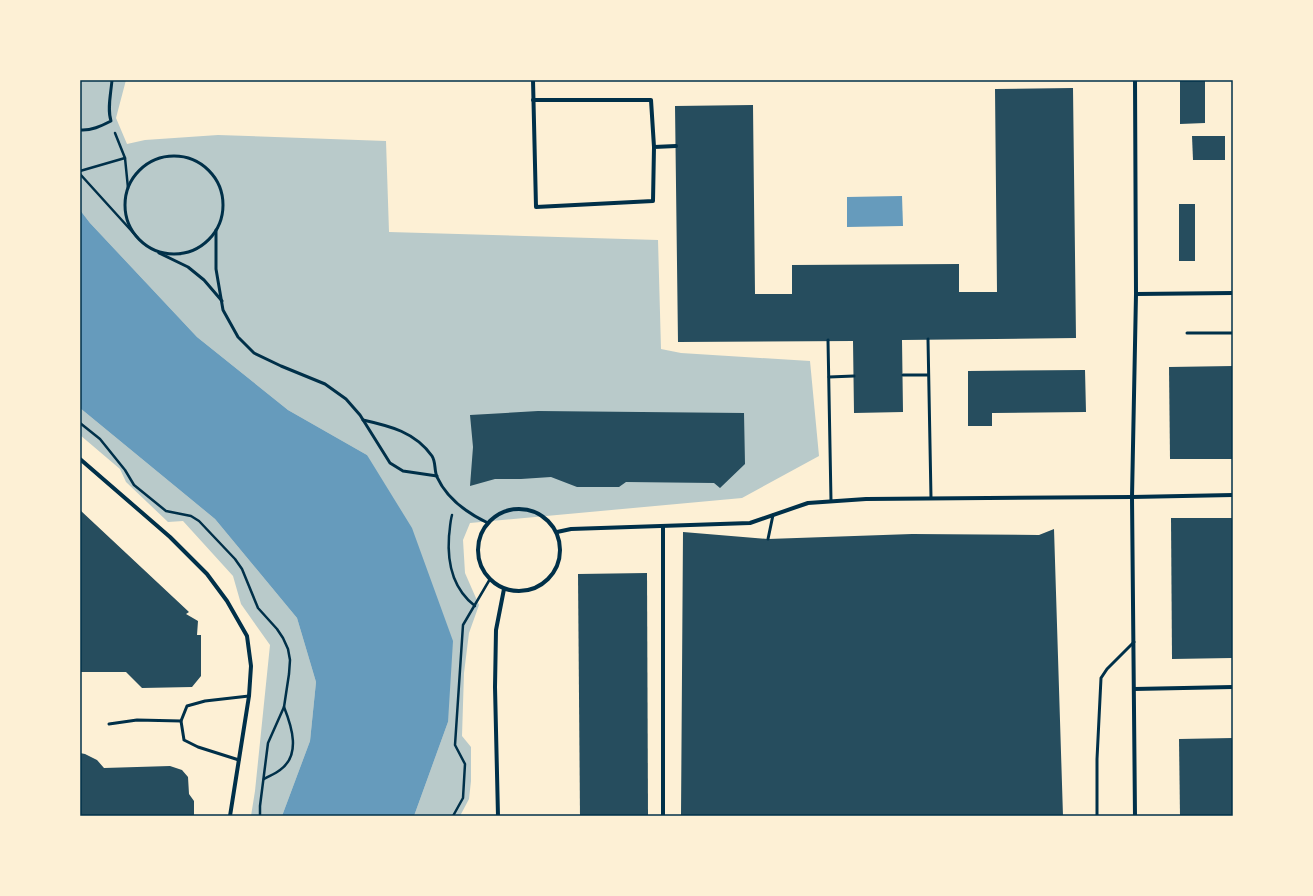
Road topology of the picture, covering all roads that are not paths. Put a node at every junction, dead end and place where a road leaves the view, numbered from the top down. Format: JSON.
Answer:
{"nodes":[{"id":1,"x":112,"y":80,"type":"edge"},
{"id":2,"x":532,"y":80,"type":"edge"},
{"id":3,"x":1135,"y":80,"type":"edge"},
{"id":4,"x":533,"y":100,"type":"junction"},
{"id":5,"x":80,"y":130,"type":"edge"},
{"id":6,"x":676,"y":146,"type":"dead end"},
{"id":7,"x":654,"y":147,"type":"junction"},
{"id":8,"x":216,"y":230,"type":"junction"},
{"id":9,"x":157,"y":253,"type":"junction"},
{"id":10,"x":1233,"y":293,"type":"edge"},
{"id":11,"x":1136,"y":294,"type":"junction"},
{"id":12,"x":222,"y":301,"type":"junction"},
{"id":13,"x":1187,"y":333,"type":"dead end"},
{"id":14,"x":1233,"y":333,"type":"edge"},
{"id":15,"x":928,"y":339,"type":"dead end"},
{"id":16,"x":828,"y":340,"type":"dead end"},
{"id":17,"x":928,"y":375,"type":"junction"},
{"id":18,"x":829,"y":376,"type":"junction"},
{"id":19,"x":854,"y":376,"type":"dead end"},
{"id":20,"x":903,"y":376,"type":"dead end"},
{"id":21,"x":363,"y":420,"type":"junction"},
{"id":22,"x":80,"y":459,"type":"edge"},
{"id":23,"x":437,"y":476,"type":"junction"},
{"id":24,"x":1233,"y":495,"type":"edge"},
{"id":25,"x":1132,"y":497,"type":"junction"},
{"id":26,"x":931,"y":498,"type":"junction"},
{"id":27,"x":830,"y":502,"type":"junction"},
{"id":28,"x":773,"y":515,"type":"junction"},
{"id":29,"x":488,"y":523,"type":"junction"},
{"id":30,"x":663,"y":526,"type":"junction"},
{"id":31,"x":557,"y":532,"type":"junction"},
{"id":32,"x":768,"y":539,"type":"dead end"},
{"id":33,"x":504,"y":590,"type":"junction"},
{"id":34,"x":1134,"y":642,"type":"junction"},
{"id":35,"x":1233,"y":687,"type":"edge"},
{"id":36,"x":1134,"y":690,"type":"junction"},
{"id":37,"x":249,"y":696,"type":"junction"},
{"id":38,"x":181,"y":721,"type":"junction"},
{"id":39,"x":109,"y":724,"type":"dead end"},
{"id":40,"x":239,"y":760,"type":"junction"},
{"id":41,"x":230,"y":816,"type":"edge"},
{"id":42,"x":498,"y":816,"type":"edge"},
{"id":43,"x":663,"y":816,"type":"edge"},
{"id":44,"x":1097,"y":816,"type":"edge"},
{"id":45,"x":1135,"y":816,"type":"edge"}],
"edges":[{"from":1,"to":5,"type":"lane"},
{"from":2,"to":4,"type":"street"},
{"from":3,"to":11,"type":"street"},
{"from":4,"to":7,"type":"street"},
{"from":4,"to":7,"type":"street"},
{"from":6,"to":7,"type":"street"},
{"from":8,"to":9,"type":"lane"},
{"from":8,"to":9,"type":"lane"},
{"from":8,"to":12,"type":"lane"},
{"from":9,"to":12,"type":"lane"},
{"from":10,"to":11,"type":"street"},
{"from":11,"to":25,"type":"street"},
{"from":12,"to":21,"type":"lane"},
{"from":13,"to":14,"type":"lane"},
{"from":15,"to":17,"type":"lane"},
{"from":16,"to":18,"type":"lane"},
{"from":17,"to":20,"type":"lane"},
{"from":17,"to":26,"type":"lane"},
{"from":18,"to":19,"type":"lane"},
{"from":18,"to":27,"type":"lane"},
{"from":21,"to":23,"type":"lane"},
{"from":21,"to":23,"type":"lane"},
{"from":22,"to":37,"type":"street"},
{"from":23,"to":29,"type":"lane"},
{"from":24,"to":25,"type":"street"},
{"from":25,"to":26,"type":"street"},
{"from":25,"to":34,"type":"street"},
{"from":26,"to":27,"type":"street"},
{"from":27,"to":28,"type":"street"},
{"from":28,"to":30,"type":"street"},
{"from":28,"to":32,"type":"lane"},
{"from":29,"to":31,"type":"street"},
{"from":29,"to":33,"type":"street"},
{"from":30,"to":31,"type":"street"},
{"from":30,"to":43,"type":"street"},
{"from":31,"to":33,"type":"street"},
{"from":33,"to":42,"type":"street"},
{"from":34,"to":36,"type":"street"},
{"from":34,"to":44,"type":"lane"},
{"from":35,"to":36,"type":"street"},
{"from":36,"to":45,"type":"street"},
{"from":37,"to":38,"type":"lane"},
{"from":37,"to":40,"type":"street"},
{"from":38,"to":39,"type":"lane"},
{"from":38,"to":40,"type":"lane"},
{"from":40,"to":41,"type":"street"}]}
